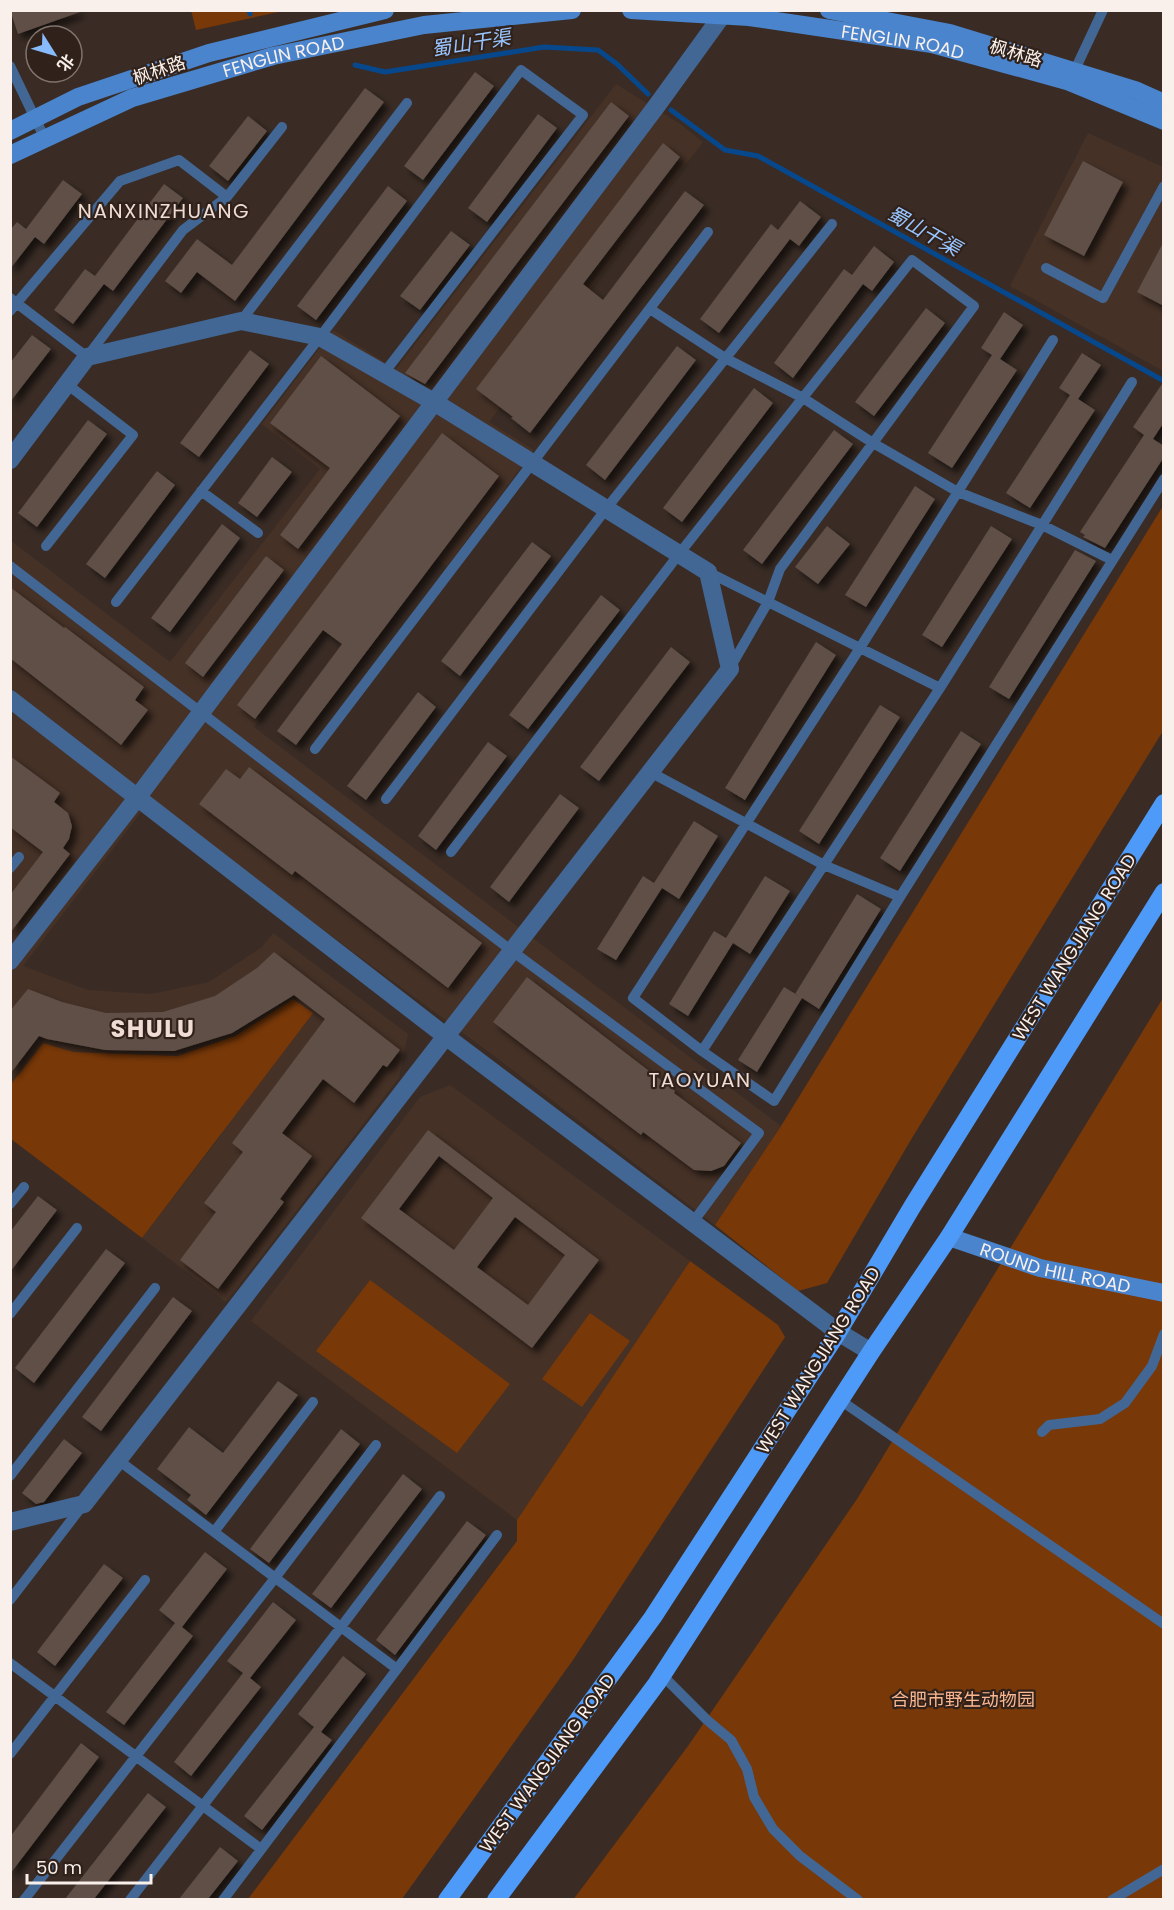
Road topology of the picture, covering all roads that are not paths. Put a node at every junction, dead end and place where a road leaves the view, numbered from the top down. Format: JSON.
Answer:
{"nodes":[{"id":1,"x":385,"y":10,"type":"edge"},
{"id":2,"x":572,"y":10,"type":"edge"},
{"id":3,"x":631,"y":10,"type":"edge"},
{"id":4,"x":829,"y":10,"type":"edge"},
{"id":5,"x":1103,"y":10,"type":"edge"},
{"id":6,"x":725,"y":13,"type":"edge"},
{"id":7,"x":330,"y":17,"type":"edge"},
{"id":8,"x":10,"y":66,"type":"edge"},
{"id":9,"x":1071,"y":76,"type":"junction"},
{"id":10,"x":407,"y":104,"type":"dead end"},
{"id":11,"x":1163,"y":113,"type":"edge"},
{"id":12,"x":35,"y":119,"type":"junction"},
{"id":13,"x":282,"y":127,"type":"dead end"},
{"id":14,"x":10,"y":131,"type":"edge"},
{"id":15,"x":45,"y":139,"type":"junction"},
{"id":16,"x":10,"y":155,"type":"edge"},
{"id":17,"x":1164,"y":186,"type":"edge"},
{"id":18,"x":227,"y":197,"type":"junction"},
{"id":19,"x":832,"y":224,"type":"dead end"},
{"id":20,"x":708,"y":232,"type":"dead end"},
{"id":21,"x":1046,"y":268,"type":"dead end"},
{"id":22,"x":13,"y":304,"type":"edge"},
{"id":23,"x":650,"y":309,"type":"junction"},
{"id":24,"x":241,"y":321,"type":"junction"},
{"id":25,"x":320,"y":337,"type":"junction"},
{"id":26,"x":1053,"y":340,"type":"dead end"},
{"id":27,"x":87,"y":357,"type":"junction"},
{"id":28,"x":725,"y":358,"type":"junction"},
{"id":29,"x":384,"y":373,"type":"junction"},
{"id":30,"x":1132,"y":382,"type":"dead end"},
{"id":31,"x":68,"y":385,"type":"junction"},
{"id":32,"x":803,"y":398,"type":"junction"},
{"id":33,"x":434,"y":402,"type":"junction"},
{"id":34,"x":873,"y":444,"type":"junction"},
{"id":35,"x":10,"y":460,"type":"edge"},
{"id":36,"x":533,"y":464,"type":"junction"},
{"id":37,"x":1164,"y":478,"type":"edge"},
{"id":38,"x":201,"y":491,"type":"junction"},
{"id":39,"x":958,"y":492,"type":"junction"},
{"id":40,"x":606,"y":509,"type":"junction"},
{"id":41,"x":1042,"y":525,"type":"junction"},
{"id":42,"x":258,"y":533,"type":"dead end"},
{"id":43,"x":46,"y":546,"type":"dead end"},
{"id":44,"x":679,"y":554,"type":"junction"},
{"id":45,"x":1112,"y":560,"type":"junction"},
{"id":46,"x":10,"y":566,"type":"edge"},
{"id":47,"x":708,"y":572,"type":"junction"},
{"id":48,"x":116,"y":602,"type":"dead end"},
{"id":49,"x":768,"y":602,"type":"junction"},
{"id":50,"x":860,"y":648,"type":"junction"},
{"id":51,"x":730,"y":669,"type":"junction"},
{"id":52,"x":940,"y":688,"type":"junction"},
{"id":53,"x":10,"y":699,"type":"edge"},
{"id":54,"x":201,"y":712,"type":"junction"},
{"id":55,"x":315,"y":749,"type":"dead end"},
{"id":56,"x":650,"y":772,"type":"junction"},
{"id":57,"x":137,"y":798,"type":"junction"},
{"id":58,"x":386,"y":799,"type":"dead end"},
{"id":59,"x":1164,"y":803,"type":"edge"},
{"id":60,"x":746,"y":825,"type":"junction"},
{"id":61,"x":451,"y":852,"type":"dead end"},
{"id":62,"x":19,"y":857,"type":"dead end"},
{"id":63,"x":824,"y":865,"type":"junction"},
{"id":64,"x":10,"y":868,"type":"edge"},
{"id":65,"x":1164,"y":892,"type":"edge"},
{"id":66,"x":900,"y":897,"type":"junction"},
{"id":67,"x":512,"y":951,"type":"junction"},
{"id":68,"x":10,"y":961,"type":"edge"},
{"id":69,"x":446,"y":1036,"type":"junction"},
{"id":70,"x":702,"y":1051,"type":"junction"},
{"id":71,"x":24,"y":1187,"type":"dead end"},
{"id":72,"x":10,"y":1204,"type":"edge"},
{"id":73,"x":693,"y":1222,"type":"junction"},
{"id":74,"x":77,"y":1228,"type":"dead end"},
{"id":75,"x":950,"y":1237,"type":"junction"},
{"id":76,"x":155,"y":1288,"type":"dead end"},
{"id":77,"x":1164,"y":1293,"type":"edge"},
{"id":78,"x":10,"y":1314,"type":"edge"},
{"id":79,"x":838,"y":1332,"type":"junction"},
{"id":80,"x":1164,"y":1334,"type":"edge"},
{"id":81,"x":871,"y":1352,"type":"junction"},
{"id":82,"x":840,"y":1400,"type":"junction"},
{"id":83,"x":313,"y":1402,"type":"dead end"},
{"id":84,"x":1042,"y":1432,"type":"dead end"},
{"id":85,"x":376,"y":1445,"type":"dead end"},
{"id":86,"x":118,"y":1460,"type":"junction"},
{"id":87,"x":10,"y":1476,"type":"edge"},
{"id":88,"x":440,"y":1496,"type":"dead end"},
{"id":89,"x":84,"y":1504,"type":"junction"},
{"id":90,"x":10,"y":1522,"type":"edge"},
{"id":91,"x":214,"y":1532,"type":"junction"},
{"id":92,"x":497,"y":1535,"type":"dead end"},
{"id":93,"x":275,"y":1578,"type":"junction"},
{"id":94,"x":145,"y":1580,"type":"dead end"},
{"id":95,"x":12,"y":1594,"type":"edge"},
{"id":96,"x":1164,"y":1624,"type":"edge"},
{"id":97,"x":341,"y":1627,"type":"junction"},
{"id":98,"x":10,"y":1663,"type":"edge"},
{"id":99,"x":397,"y":1669,"type":"junction"},
{"id":100,"x":662,"y":1675,"type":"junction"},
{"id":101,"x":55,"y":1696,"type":"junction"},
{"id":102,"x":10,"y":1754,"type":"edge"},
{"id":103,"x":136,"y":1756,"type":"junction"},
{"id":104,"x":202,"y":1807,"type":"junction"},
{"id":105,"x":261,"y":1849,"type":"junction"},
{"id":106,"x":1164,"y":1869,"type":"edge"},
{"id":107,"x":24,"y":1899,"type":"edge"},
{"id":108,"x":130,"y":1899,"type":"edge"},
{"id":109,"x":223,"y":1899,"type":"edge"},
{"id":110,"x":447,"y":1899,"type":"edge"},
{"id":111,"x":496,"y":1899,"type":"edge"},
{"id":112,"x":858,"y":1899,"type":"edge"},
{"id":113,"x":1112,"y":1899,"type":"edge"}],
"edges":[{"from":1,"to":7,"type":"main road","name":"枫林路"},
{"from":2,"to":15,"type":"main road","name":"FENGLIN ROAD"},
{"from":3,"to":6,"type":"main road","name":"FENGLIN ROAD"},
{"from":4,"to":9,"type":"main road","name":"枫林路"},
{"from":5,"to":9,"type":"lane"},
{"from":6,"to":9,"type":"main road","name":"FENGLIN ROAD"},
{"from":6,"to":33,"type":"street"},
{"from":7,"to":12,"type":"main road","name":"枫林路"},
{"from":8,"to":12,"type":"lane"},
{"from":9,"to":11,"type":"main road","name":"枫林路"},
{"from":10,"to":24,"type":"lane"},
{"from":12,"to":14,"type":"main road","name":"枫林路"},
{"from":12,"to":15,"type":"lane"},
{"from":13,"to":18,"type":"lane"},
{"from":15,"to":16,"type":"main road","name":"FENGLIN ROAD"},
{"from":17,"to":21,"type":"lane"},
{"from":18,"to":22,"type":"lane"},
{"from":18,"to":27,"type":"lane"},
{"from":19,"to":28,"type":"lane"},
{"from":20,"to":23,"type":"lane"},
{"from":22,"to":27,"type":"lane"},
{"from":23,"to":28,"type":"lane"},
{"from":23,"to":36,"type":"lane"},
{"from":24,"to":25,"type":"street"},
{"from":24,"to":27,"type":"street"},
{"from":25,"to":29,"type":"street"},
{"from":25,"to":29,"type":"lane"},
{"from":25,"to":38,"type":"lane"},
{"from":26,"to":39,"type":"lane"},
{"from":27,"to":31,"type":"street"},
{"from":28,"to":32,"type":"lane"},
{"from":28,"to":40,"type":"lane"},
{"from":29,"to":33,"type":"street"},
{"from":30,"to":41,"type":"lane"},
{"from":31,"to":35,"type":"street"},
{"from":31,"to":43,"type":"lane"},
{"from":32,"to":34,"type":"lane"},
{"from":32,"to":34,"type":"lane"},
{"from":32,"to":44,"type":"lane"},
{"from":33,"to":36,"type":"street"},
{"from":33,"to":54,"type":"street"},
{"from":34,"to":39,"type":"lane"},
{"from":34,"to":49,"type":"lane"},
{"from":36,"to":40,"type":"street"},
{"from":36,"to":55,"type":"lane"},
{"from":37,"to":45,"type":"lane"},
{"from":38,"to":42,"type":"lane"},
{"from":38,"to":48,"type":"lane"},
{"from":39,"to":41,"type":"lane"},
{"from":39,"to":50,"type":"lane"},
{"from":40,"to":44,"type":"street"},
{"from":40,"to":58,"type":"lane"},
{"from":41,"to":45,"type":"lane"},
{"from":41,"to":52,"type":"lane"},
{"from":44,"to":47,"type":"street"},
{"from":44,"to":61,"type":"lane"},
{"from":45,"to":66,"type":"lane"},
{"from":46,"to":54,"type":"lane"},
{"from":47,"to":49,"type":"lane"},
{"from":47,"to":51,"type":"street"},
{"from":49,"to":50,"type":"lane"},
{"from":49,"to":51,"type":"lane"},
{"from":50,"to":52,"type":"lane"},
{"from":50,"to":60,"type":"lane"},
{"from":51,"to":56,"type":"street"},
{"from":52,"to":63,"type":"lane"},
{"from":53,"to":57,"type":"street"},
{"from":54,"to":57,"type":"street"},
{"from":54,"to":67,"type":"lane"},
{"from":56,"to":60,"type":"lane"},
{"from":56,"to":67,"type":"street"},
{"from":57,"to":68,"type":"street"},
{"from":57,"to":69,"type":"street"},
{"from":59,"to":79,"type":"main road","name":"WEST WANGJIANG ROAD"},
{"from":60,"to":63,"type":"lane"},
{"from":60,"to":70,"type":"lane"},
{"from":62,"to":64,"type":"lane"},
{"from":63,"to":66,"type":"lane"},
{"from":63,"to":70,"type":"lane"},
{"from":65,"to":75,"type":"main road"},
{"from":66,"to":70,"type":"lane"},
{"from":67,"to":69,"type":"street"},
{"from":67,"to":73,"type":"lane"},
{"from":69,"to":73,"type":"street"},
{"from":69,"to":86,"type":"street"},
{"from":71,"to":72,"type":"lane"},
{"from":73,"to":79,"type":"street"},
{"from":74,"to":78,"type":"lane"},
{"from":75,"to":77,"type":"main road","name":"ROUND HILL ROAD"},
{"from":75,"to":81,"type":"main road"},
{"from":76,"to":87,"type":"lane"},
{"from":79,"to":81,"type":"street"},
{"from":79,"to":110,"type":"main road","name":"WEST WANGJIANG ROAD"},
{"from":80,"to":84,"type":"lane"},
{"from":81,"to":82,"type":"main road"},
{"from":82,"to":96,"type":"lane"},
{"from":82,"to":100,"type":"main road"},
{"from":83,"to":91,"type":"lane"},
{"from":85,"to":93,"type":"lane"},
{"from":86,"to":89,"type":"street"},
{"from":86,"to":91,"type":"lane"},
{"from":88,"to":97,"type":"lane"},
{"from":89,"to":90,"type":"street"},
{"from":89,"to":95,"type":"lane"},
{"from":91,"to":93,"type":"lane"},
{"from":92,"to":99,"type":"lane"},
{"from":93,"to":97,"type":"lane"},
{"from":93,"to":103,"type":"lane"},
{"from":94,"to":101,"type":"lane"},
{"from":97,"to":99,"type":"lane"},
{"from":97,"to":104,"type":"lane"},
{"from":98,"to":101,"type":"lane"},
{"from":99,"to":105,"type":"lane"},
{"from":100,"to":111,"type":"main road"},
{"from":100,"to":112,"type":"lane"},
{"from":101,"to":102,"type":"lane"},
{"from":101,"to":103,"type":"lane"},
{"from":103,"to":104,"type":"lane"},
{"from":103,"to":107,"type":"lane"},
{"from":104,"to":105,"type":"lane"},
{"from":104,"to":108,"type":"lane"},
{"from":105,"to":109,"type":"lane"},
{"from":106,"to":113,"type":"lane"}]}
